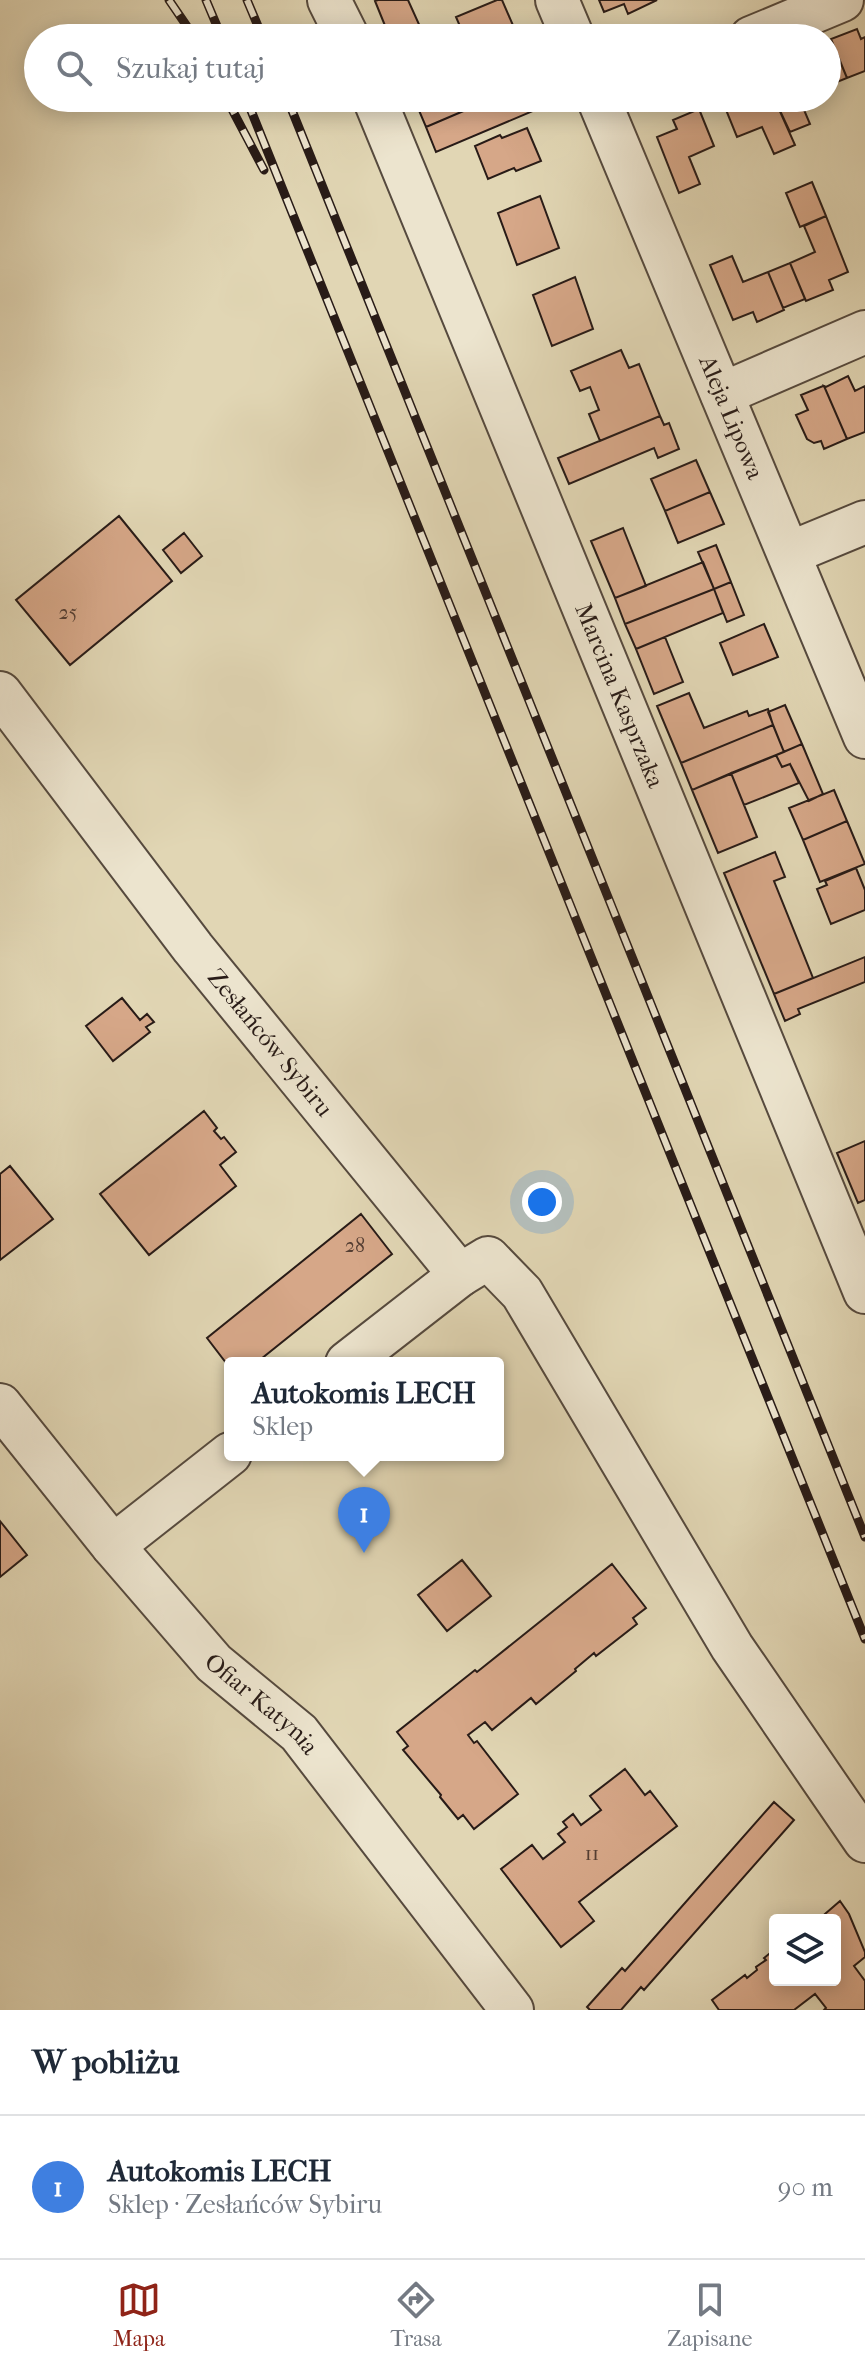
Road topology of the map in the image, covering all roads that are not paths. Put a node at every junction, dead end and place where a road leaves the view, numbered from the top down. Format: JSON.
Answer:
{"nodes":[{"id":1,"x":329,"y":0,"type":"edge"},
{"id":2,"x":557,"y":0,"type":"edge"},
{"id":3,"x":842,"y":0,"type":"edge"},
{"id":4,"x":341,"y":24,"type":"edge"},
{"id":5,"x":567,"y":24,"type":"edge"},
{"id":6,"x":785,"y":24,"type":"edge"},
{"id":7,"x":380,"y":112,"type":"edge"},
{"id":8,"x":607,"y":112,"type":"edge"},
{"id":9,"x":865,"y":332,"type":"edge"},
{"id":10,"x":722,"y":394,"type":"junction"},
{"id":11,"x":865,"y":522,"type":"edge"},
{"id":12,"x":790,"y":553,"type":"junction"},
{"id":13,"x":0,"y":693,"type":"edge"},
{"id":14,"x":865,"y":737,"type":"edge"},
{"id":15,"x":460,"y":1275,"type":"junction"},
{"id":16,"x":865,"y":1292,"type":"edge"},
{"id":17,"x":355,"y":1357,"type":"edge"},
{"id":18,"x":0,"y":1405,"type":"edge"},
{"id":19,"x":240,"y":1463,"type":"edge"},
{"id":20,"x":113,"y":1546,"type":"junction"},
{"id":21,"x":865,"y":1841,"type":"edge"},
{"id":22,"x":512,"y":2010,"type":"edge"}],
"edges":[{"from":1,"to":4,"type":"street"},
{"from":2,"to":5,"type":"street"},
{"from":3,"to":6,"type":"street"},
{"from":7,"to":16,"type":"street","name":"Marcina Kasprzaka"},
{"from":8,"to":10,"type":"street","name":"Aleja Lipowa"},
{"from":9,"to":10,"type":"street"},
{"from":10,"to":12,"type":"street","name":"Aleja Lipowa"},
{"from":11,"to":12,"type":"street"},
{"from":12,"to":14,"type":"street","name":"Aleja Lipowa"},
{"from":13,"to":15,"type":"street","name":"Zesłańców Sybiru"},
{"from":15,"to":17,"type":"street"},
{"from":15,"to":21,"type":"street"},
{"from":18,"to":20,"type":"street","name":"Ofiar Katynia"},
{"from":19,"to":20,"type":"street"},
{"from":20,"to":22,"type":"street","name":"Ofiar Katynia"}]}
